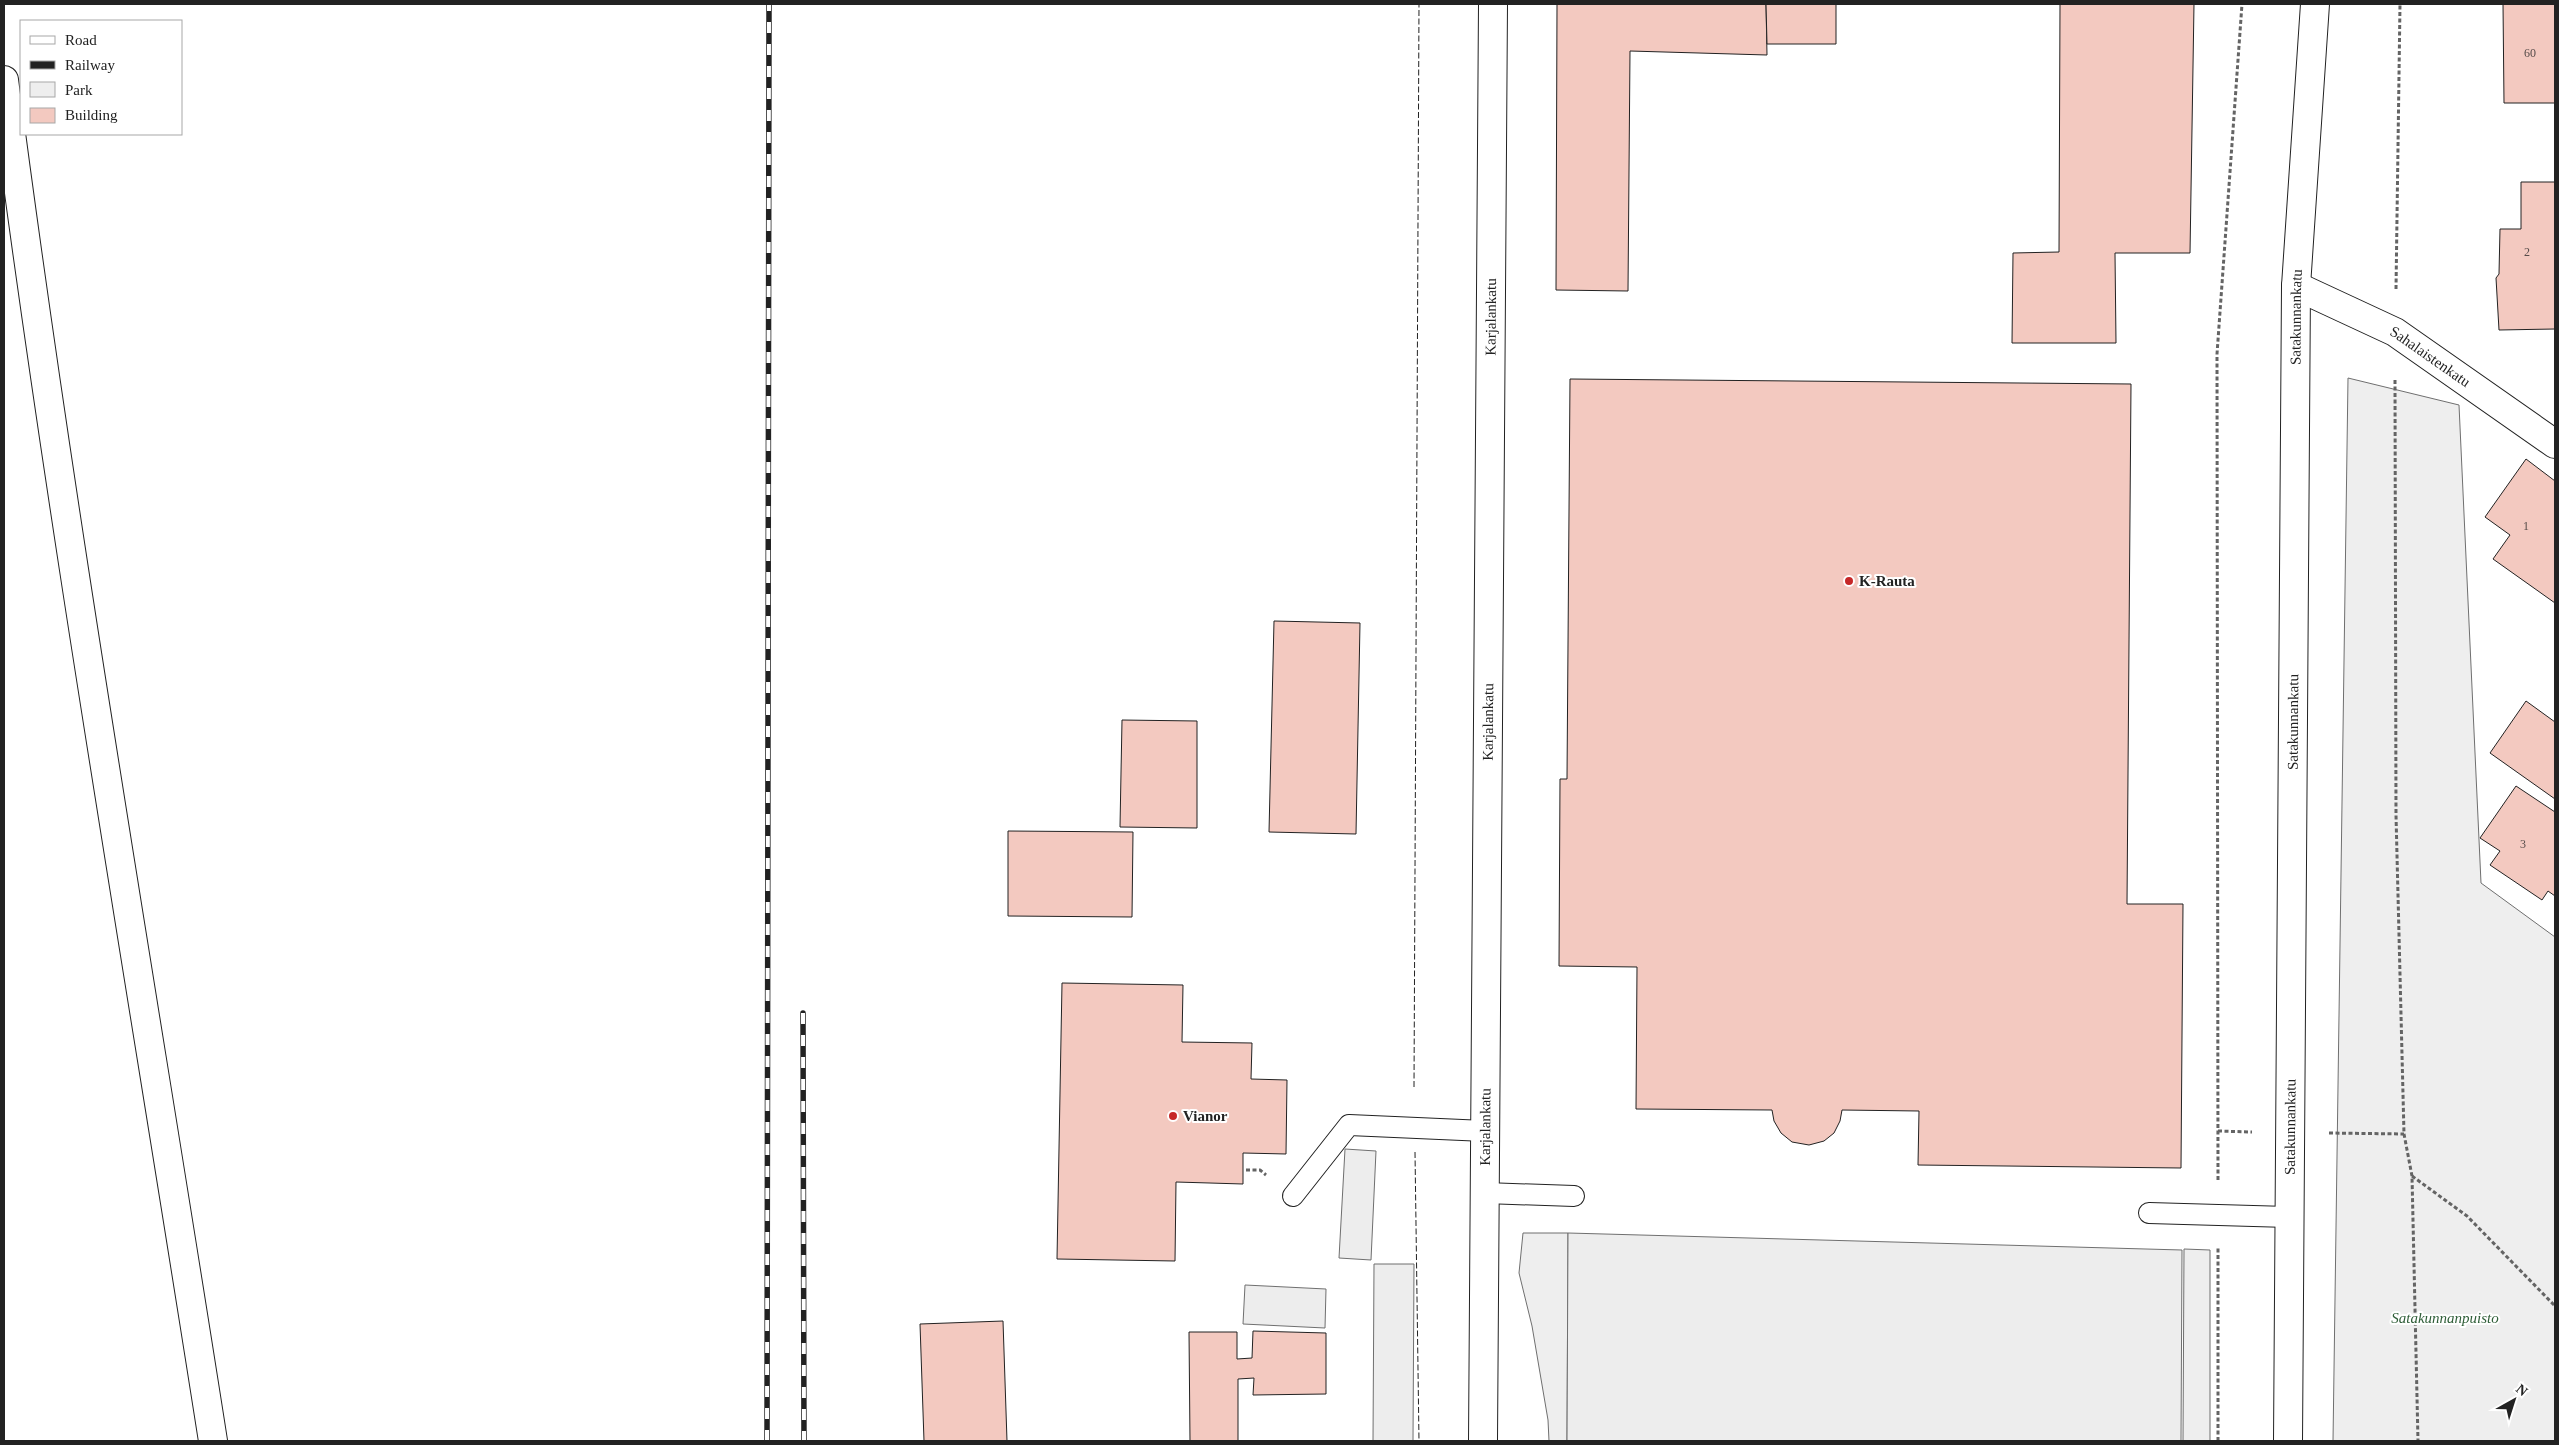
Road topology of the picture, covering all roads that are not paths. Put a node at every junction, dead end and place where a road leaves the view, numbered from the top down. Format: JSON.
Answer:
{"nodes":[{"id":1,"x":1493,"y":4,"type":"edge"},
{"id":2,"x":2315,"y":4,"type":"edge"},
{"id":3,"x":4,"y":80,"type":"edge"},
{"id":4,"x":2296,"y":286,"type":"junction"},
{"id":5,"x":2555,"y":444,"type":"edge"},
{"id":6,"x":1485,"y":1132,"type":"junction"},
{"id":7,"x":1485,"y":1193,"type":"junction"},
{"id":8,"x":1293,"y":1196,"type":"dead end"},
{"id":9,"x":1574,"y":1196,"type":"dead end"},
{"id":10,"x":2149,"y":1213,"type":"dead end"},
{"id":11,"x":2290,"y":1217,"type":"junction"},
{"id":12,"x":213,"y":1441,"type":"edge"},
{"id":13,"x":1483,"y":1441,"type":"edge"},
{"id":14,"x":2288,"y":1441,"type":"edge"}],
"edges":[{"from":1,"to":6,"type":"main road","name":"Karjalankatu"},
{"from":2,"to":4,"type":"main road","name":"Satakunnankatu"},
{"from":3,"to":12,"type":"main road"},
{"from":4,"to":5,"type":"main road","name":"Sahalaistenkatu"},
{"from":4,"to":11,"type":"main road","name":"Satakunnankatu"},
{"from":6,"to":7,"type":"main road","name":"Karjalankatu"},
{"from":6,"to":8,"type":"lane"},
{"from":7,"to":9,"type":"lane"},
{"from":7,"to":13,"type":"main road","name":"Karjalankatu"},
{"from":10,"to":11,"type":"lane"},
{"from":11,"to":14,"type":"main road","name":"Satakunnankatu"}]}
